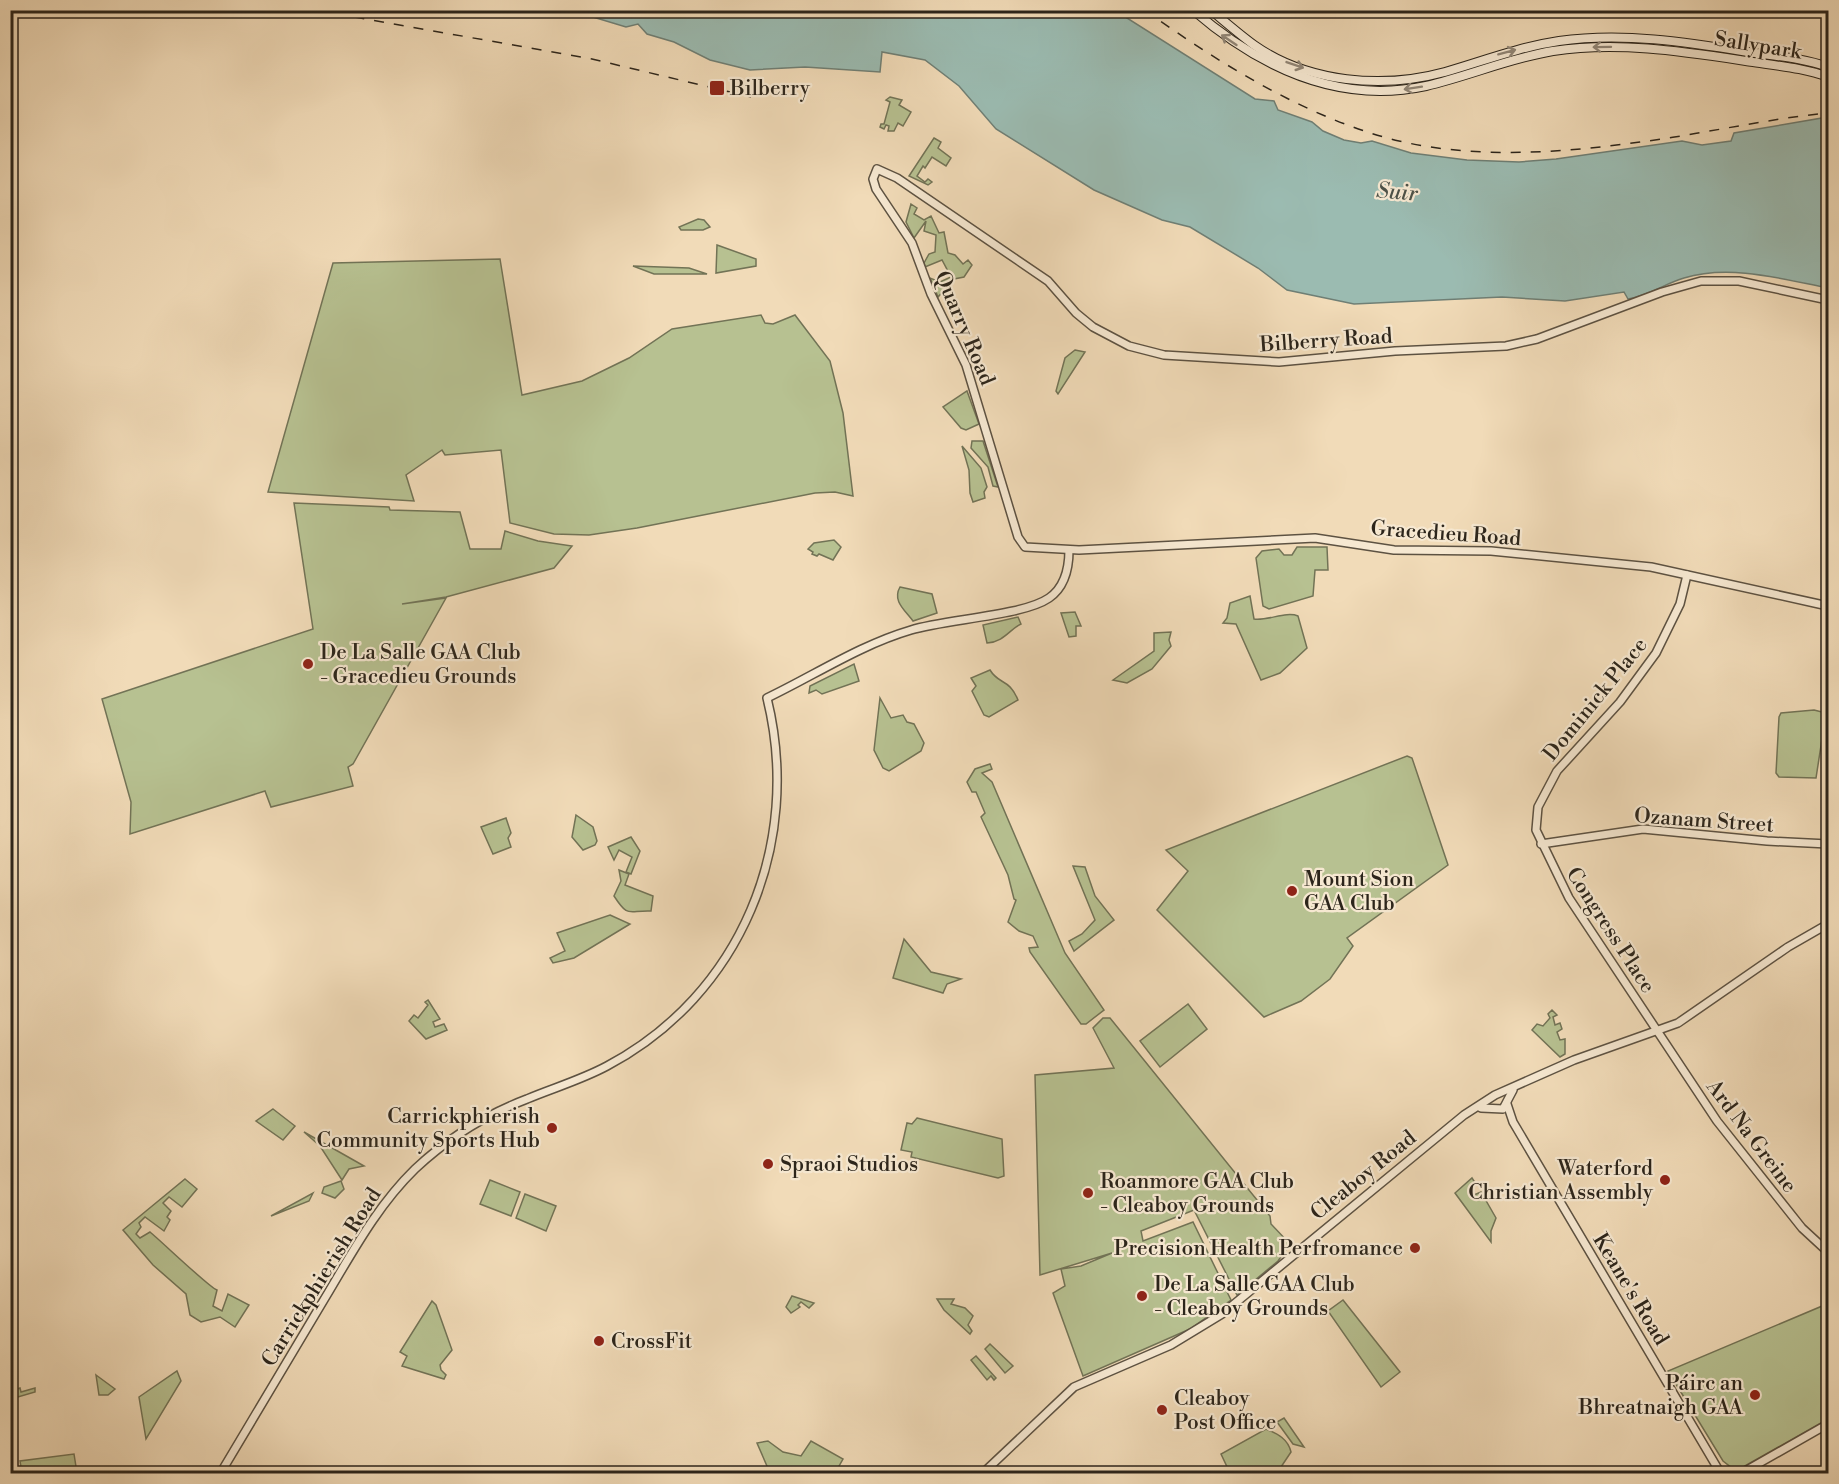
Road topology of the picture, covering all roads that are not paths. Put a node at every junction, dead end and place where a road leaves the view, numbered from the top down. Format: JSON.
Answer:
{"nodes":[{"id":1,"x":1193,"y":10,"type":"edge"},
{"id":2,"x":1211,"y":10,"type":"edge"},
{"id":3,"x":1828,"y":67,"type":"edge"},
{"id":4,"x":1828,"y":77,"type":"edge"},
{"id":5,"x":877,"y":169,"type":"joint"},
{"id":6,"x":1826,"y":300,"type":"edge"},
{"id":7,"x":1022,"y":544,"type":"joint"},
{"id":8,"x":1070,"y":550,"type":"junction"},
{"id":9,"x":1687,"y":574,"type":"junction"},
{"id":10,"x":1828,"y":606,"type":"edge"},
{"id":11,"x":1828,"y":843,"type":"edge"},
{"id":12,"x":1541,"y":844,"type":"junction"},
{"id":13,"x":1828,"y":924,"type":"edge"},
{"id":14,"x":1658,"y":1032,"type":"junction"},
{"id":15,"x":1518,"y":1086,"type":"junction"},
{"id":16,"x":1499,"y":1095,"type":"junction"},
{"id":17,"x":1492,"y":1099,"type":"junction"},
{"id":18,"x":1507,"y":1102,"type":"junction"},
{"id":19,"x":1475,"y":1109,"type":"junction"},
{"id":20,"x":1495,"y":1109,"type":"junction"},
{"id":21,"x":1513,"y":1122,"type":"junction"},
{"id":22,"x":1828,"y":1252,"type":"edge"},
{"id":23,"x":1828,"y":1424,"type":"edge"},
{"id":24,"x":220,"y":1473,"type":"edge"},
{"id":25,"x":982,"y":1473,"type":"edge"},
{"id":26,"x":1724,"y":1473,"type":"edge"},
{"id":27,"x":1740,"y":1473,"type":"edge"}],
"edges":[{"from":4,"to":1,"type":"main road","name":"Sallypark","one_way":true},
{"from":2,"to":3,"type":"main road","name":"Sallypark","one_way":true},
{"from":5,"to":6,"type":"street","name":"Bilberry Road"},
{"from":5,"to":7,"type":"street","name":"Quarry Road"},
{"from":7,"to":8,"type":"street","name":"Gracedieu Road"},
{"from":8,"to":9,"type":"street","name":"Gracedieu Road"},
{"from":8,"to":24,"type":"street","name":"Carrickphierish Road"},
{"from":9,"to":10,"type":"street","name":"Gracedieu Road"},
{"from":9,"to":12,"type":"street","name":"Dominick Place"},
{"from":11,"to":12,"type":"street","name":"Ozanam Street"},
{"from":12,"to":14,"type":"street","name":"Congress Place"},
{"from":13,"to":14,"type":"street","name":"Cleaboy Road"},
{"from":14,"to":15,"type":"street","name":"Cleaboy Road"},
{"from":14,"to":22,"type":"street","name":"Ard Na Greine"},
{"from":15,"to":16,"type":"street","name":"Cleaboy Road"},
{"from":15,"to":18,"type":"street"},
{"from":16,"to":17,"type":"street","name":"Cleaboy Road"},
{"from":16,"to":18,"type":"street"},
{"from":17,"to":19,"type":"street","name":"Cleaboy Road"},
{"from":17,"to":20,"type":"street"},
{"from":18,"to":20,"type":"street"},
{"from":18,"to":21,"type":"street","name":"Keane's Road"},
{"from":19,"to":20,"type":"street"},
{"from":19,"to":25,"type":"street","name":"Cleaboy Road"},
{"from":20,"to":21,"type":"street","name":"Keane's Road"},
{"from":21,"to":26,"type":"street","name":"Keane's Road"},
{"from":23,"to":27,"type":"street"}]}
